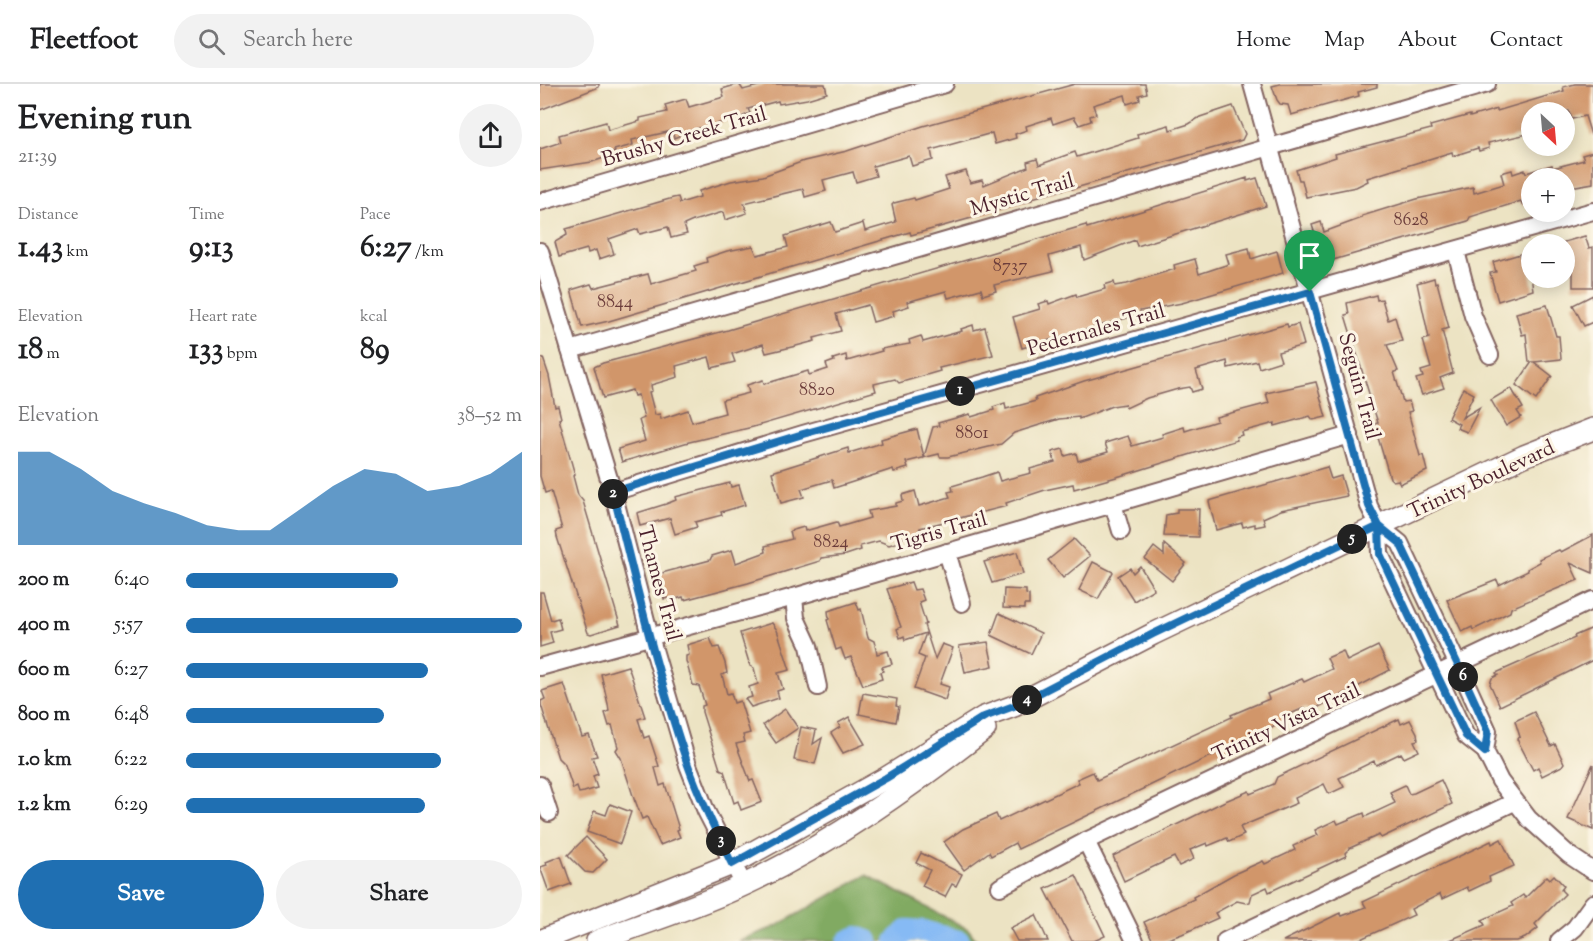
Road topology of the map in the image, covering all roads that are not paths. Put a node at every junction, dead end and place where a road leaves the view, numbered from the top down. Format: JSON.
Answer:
{"nodes":[{"id":1,"x":945,"y":84,"type":"edge"},
{"id":2,"x":1252,"y":84,"type":"edge"},
{"id":3,"x":1487,"y":84,"type":"edge"},
{"id":4,"x":1269,"y":147,"type":"junction"},
{"id":5,"x":540,"y":202,"type":"edge"},
{"id":6,"x":1593,"y":211,"type":"edge"},
{"id":7,"x":540,"y":250,"type":"edge"},
{"id":8,"x":1456,"y":251,"type":"junction"},
{"id":9,"x":1310,"y":292,"type":"junction"},
{"id":10,"x":570,"y":350,"type":"junction"},
{"id":11,"x":1490,"y":355,"type":"dead end"},
{"id":12,"x":1593,"y":429,"type":"edge"},
{"id":13,"x":1350,"y":435,"type":"junction"},
{"id":14,"x":613,"y":492,"type":"junction"},
{"id":15,"x":1113,"y":504,"type":"junction"},
{"id":16,"x":1379,"y":526,"type":"junction"},
{"id":17,"x":1121,"y":531,"type":"dead end"},
{"id":18,"x":947,"y":552,"type":"junction"},
{"id":19,"x":794,"y":597,"type":"junction"},
{"id":20,"x":1593,"y":600,"type":"edge"},
{"id":21,"x":962,"y":603,"type":"dead end"},
{"id":22,"x":650,"y":636,"type":"junction"},
{"id":23,"x":1458,"y":665,"type":"junction"},
{"id":24,"x":540,"y":667,"type":"edge"},
{"id":25,"x":1437,"y":675,"type":"junction"},
{"id":26,"x":818,"y":687,"type":"dead end"},
{"id":27,"x":1014,"y":706,"type":"junction"},
{"id":28,"x":1485,"y":752,"type":"junction"},
{"id":29,"x":540,"y":784,"type":"edge"},
{"id":30,"x":1514,"y":802,"type":"junction"},
{"id":31,"x":549,"y":813,"type":"dead end"},
{"id":32,"x":1086,"y":842,"type":"junction"},
{"id":33,"x":732,"y":864,"type":"junction"},
{"id":34,"x":1593,"y":871,"type":"edge"},
{"id":35,"x":744,"y":885,"type":"junction"},
{"id":36,"x":1000,"y":887,"type":"dead end"},
{"id":37,"x":1593,"y":903,"type":"edge"},
{"id":38,"x":540,"y":941,"type":"edge"},
{"id":39,"x":597,"y":941,"type":"edge"},
{"id":40,"x":1135,"y":941,"type":"edge"},
{"id":41,"x":1225,"y":941,"type":"edge"},
{"id":42,"x":1559,"y":941,"type":"edge"}],
"edges":[{"from":1,"to":5,"type":"street","name":"Brushy Creek Trail"},
{"from":2,"to":4,"type":"street","name":"Seguin Trail"},
{"from":3,"to":4,"type":"street","name":"Mystic Trail"},
{"from":4,"to":9,"type":"street","name":"Seguin Trail"},
{"from":4,"to":10,"type":"street","name":"Mystic Trail"},
{"from":6,"to":8,"type":"street","name":"Pedernales Trail"},
{"from":7,"to":10,"type":"street","name":"Thames Trail"},
{"from":8,"to":9,"type":"street","name":"Pedernales Trail"},
{"from":8,"to":11,"type":"street"},
{"from":9,"to":13,"type":"street","name":"Seguin Trail"},
{"from":9,"to":14,"type":"street","name":"Pedernales Trail"},
{"from":10,"to":14,"type":"street","name":"Thames Trail"},
{"from":12,"to":16,"type":"main road","name":"Trinity Boulevard"},
{"from":13,"to":15,"type":"street","name":"Tigris Trail"},
{"from":13,"to":16,"type":"street","name":"Seguin Trail"},
{"from":14,"to":22,"type":"street","name":"Thames Trail"},
{"from":15,"to":17,"type":"street"},
{"from":15,"to":18,"type":"street","name":"Tigris Trail"},
{"from":16,"to":23,"type":"street"},
{"from":16,"to":25,"type":"street"},
{"from":16,"to":27,"type":"main road","name":"Trinity Boulevard"},
{"from":18,"to":19,"type":"street","name":"Tigris Trail"},
{"from":18,"to":21,"type":"street"},
{"from":19,"to":22,"type":"street","name":"Tigris Trail"},
{"from":19,"to":26,"type":"street"},
{"from":20,"to":23,"type":"street","name":"Trinity Vista Trail"},
{"from":22,"to":24,"type":"street","name":"Tigris Trail"},
{"from":22,"to":33,"type":"street","name":"Thames Trail"},
{"from":23,"to":25,"type":"street","name":"Trinity Vista Trail"},
{"from":23,"to":28,"type":"street"},
{"from":25,"to":28,"type":"street"},
{"from":25,"to":32,"type":"street","name":"Trinity Vista Trail"},
{"from":27,"to":33,"type":"main road","name":"Trinity Boulevard"},
{"from":27,"to":35,"type":"main road","name":"Trinity Boulevard"},
{"from":28,"to":30,"type":"street"},
{"from":29,"to":31,"type":"street"},
{"from":30,"to":34,"type":"street"},
{"from":30,"to":41,"type":"street"},
{"from":32,"to":36,"type":"street","name":"Trinity Vista Trail"},
{"from":32,"to":40,"type":"street"},
{"from":33,"to":35,"type":"street","name":"Thames Trail"},
{"from":33,"to":38,"type":"main road","name":"Trinity Boulevard"},
{"from":35,"to":39,"type":"main road","name":"Trinity Boulevard"},
{"from":37,"to":42,"type":"street"}]}
